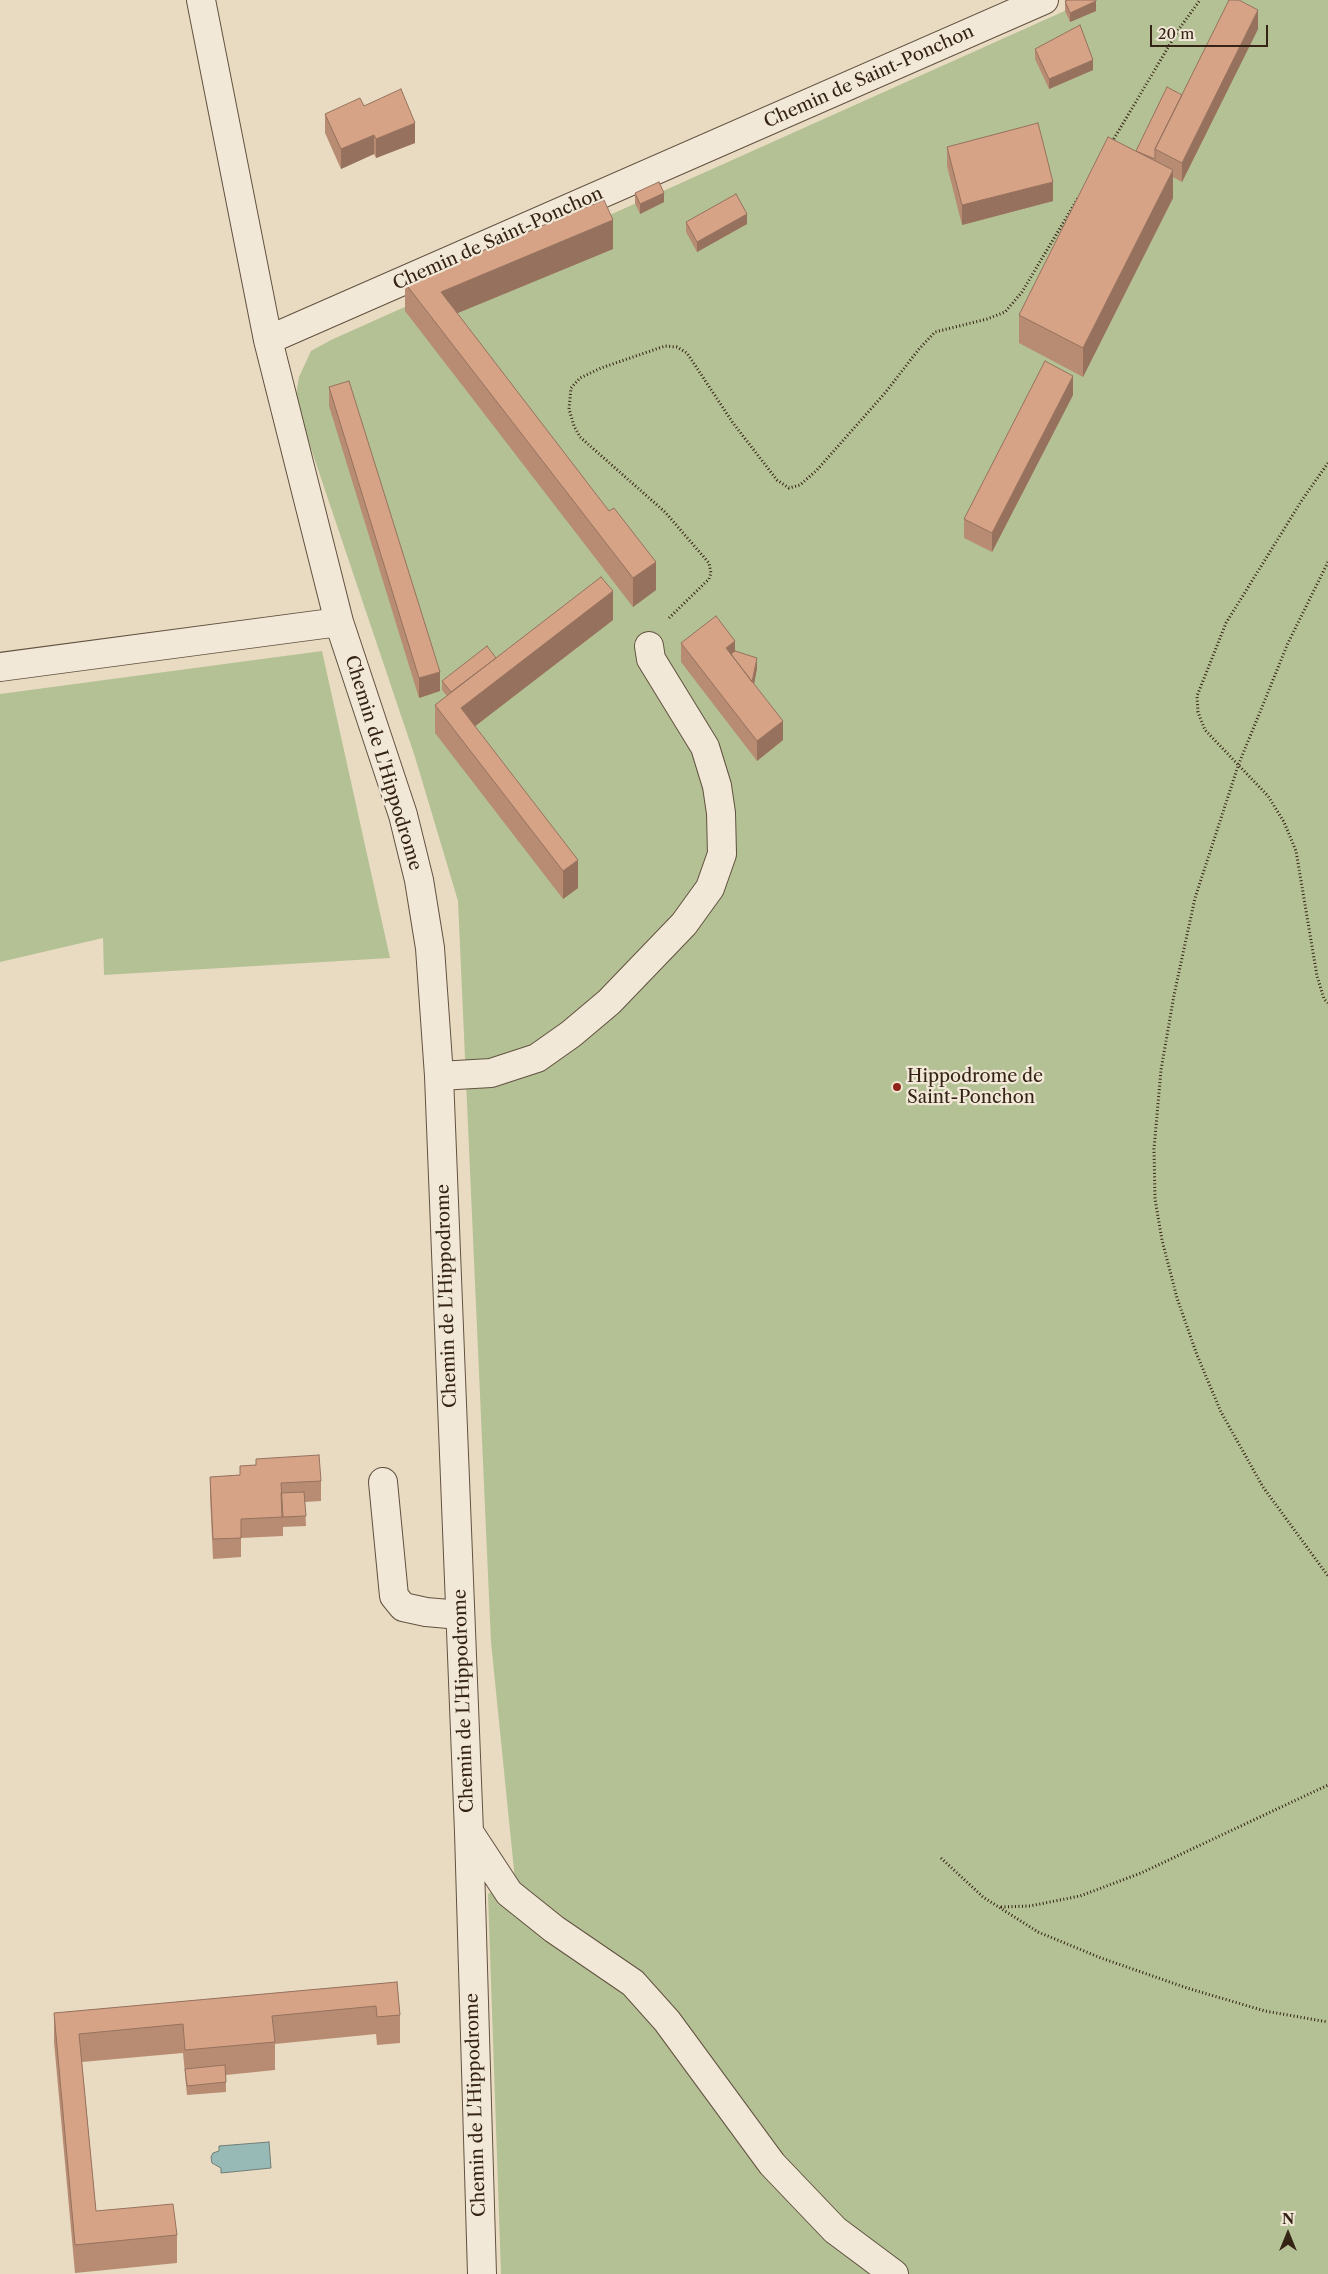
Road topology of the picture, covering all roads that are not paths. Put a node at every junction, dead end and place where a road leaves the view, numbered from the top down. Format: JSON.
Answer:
{"nodes":[{"id":1,"x":201,"y":0,"type":"edge"},
{"id":2,"x":1044,"y":0,"type":"edge"},
{"id":3,"x":268,"y":340,"type":"junction"},
{"id":4,"x":339,"y":622,"type":"junction"},
{"id":5,"x":649,"y":646,"type":"road end"},
{"id":6,"x":0,"y":667,"type":"edge"},
{"id":7,"x":439,"y":1076,"type":"junction"},
{"id":8,"x":383,"y":1482,"type":"dead end"},
{"id":9,"x":460,"y":1614,"type":"junction"},
{"id":10,"x":469,"y":1832,"type":"junction"},
{"id":11,"x":482,"y":2274,"type":"edge"},
{"id":12,"x":894,"y":2274,"type":"edge"}],
"edges":[{"from":1,"to":3,"type":"street"},
{"from":2,"to":3,"type":"street","name":"Chemin de Saint-Ponchon"},
{"from":3,"to":4,"type":"street","name":"Chemin de L'Hippodrome"},
{"from":4,"to":6,"type":"street"},
{"from":4,"to":7,"type":"street","name":"Chemin de L'Hippodrome"},
{"from":5,"to":7,"type":"street"},
{"from":7,"to":9,"type":"street","name":"Chemin de L'Hippodrome"},
{"from":8,"to":9,"type":"street"},
{"from":9,"to":10,"type":"street","name":"Chemin de L'Hippodrome"},
{"from":10,"to":11,"type":"street","name":"Chemin de L'Hippodrome"},
{"from":10,"to":12,"type":"street"}]}
